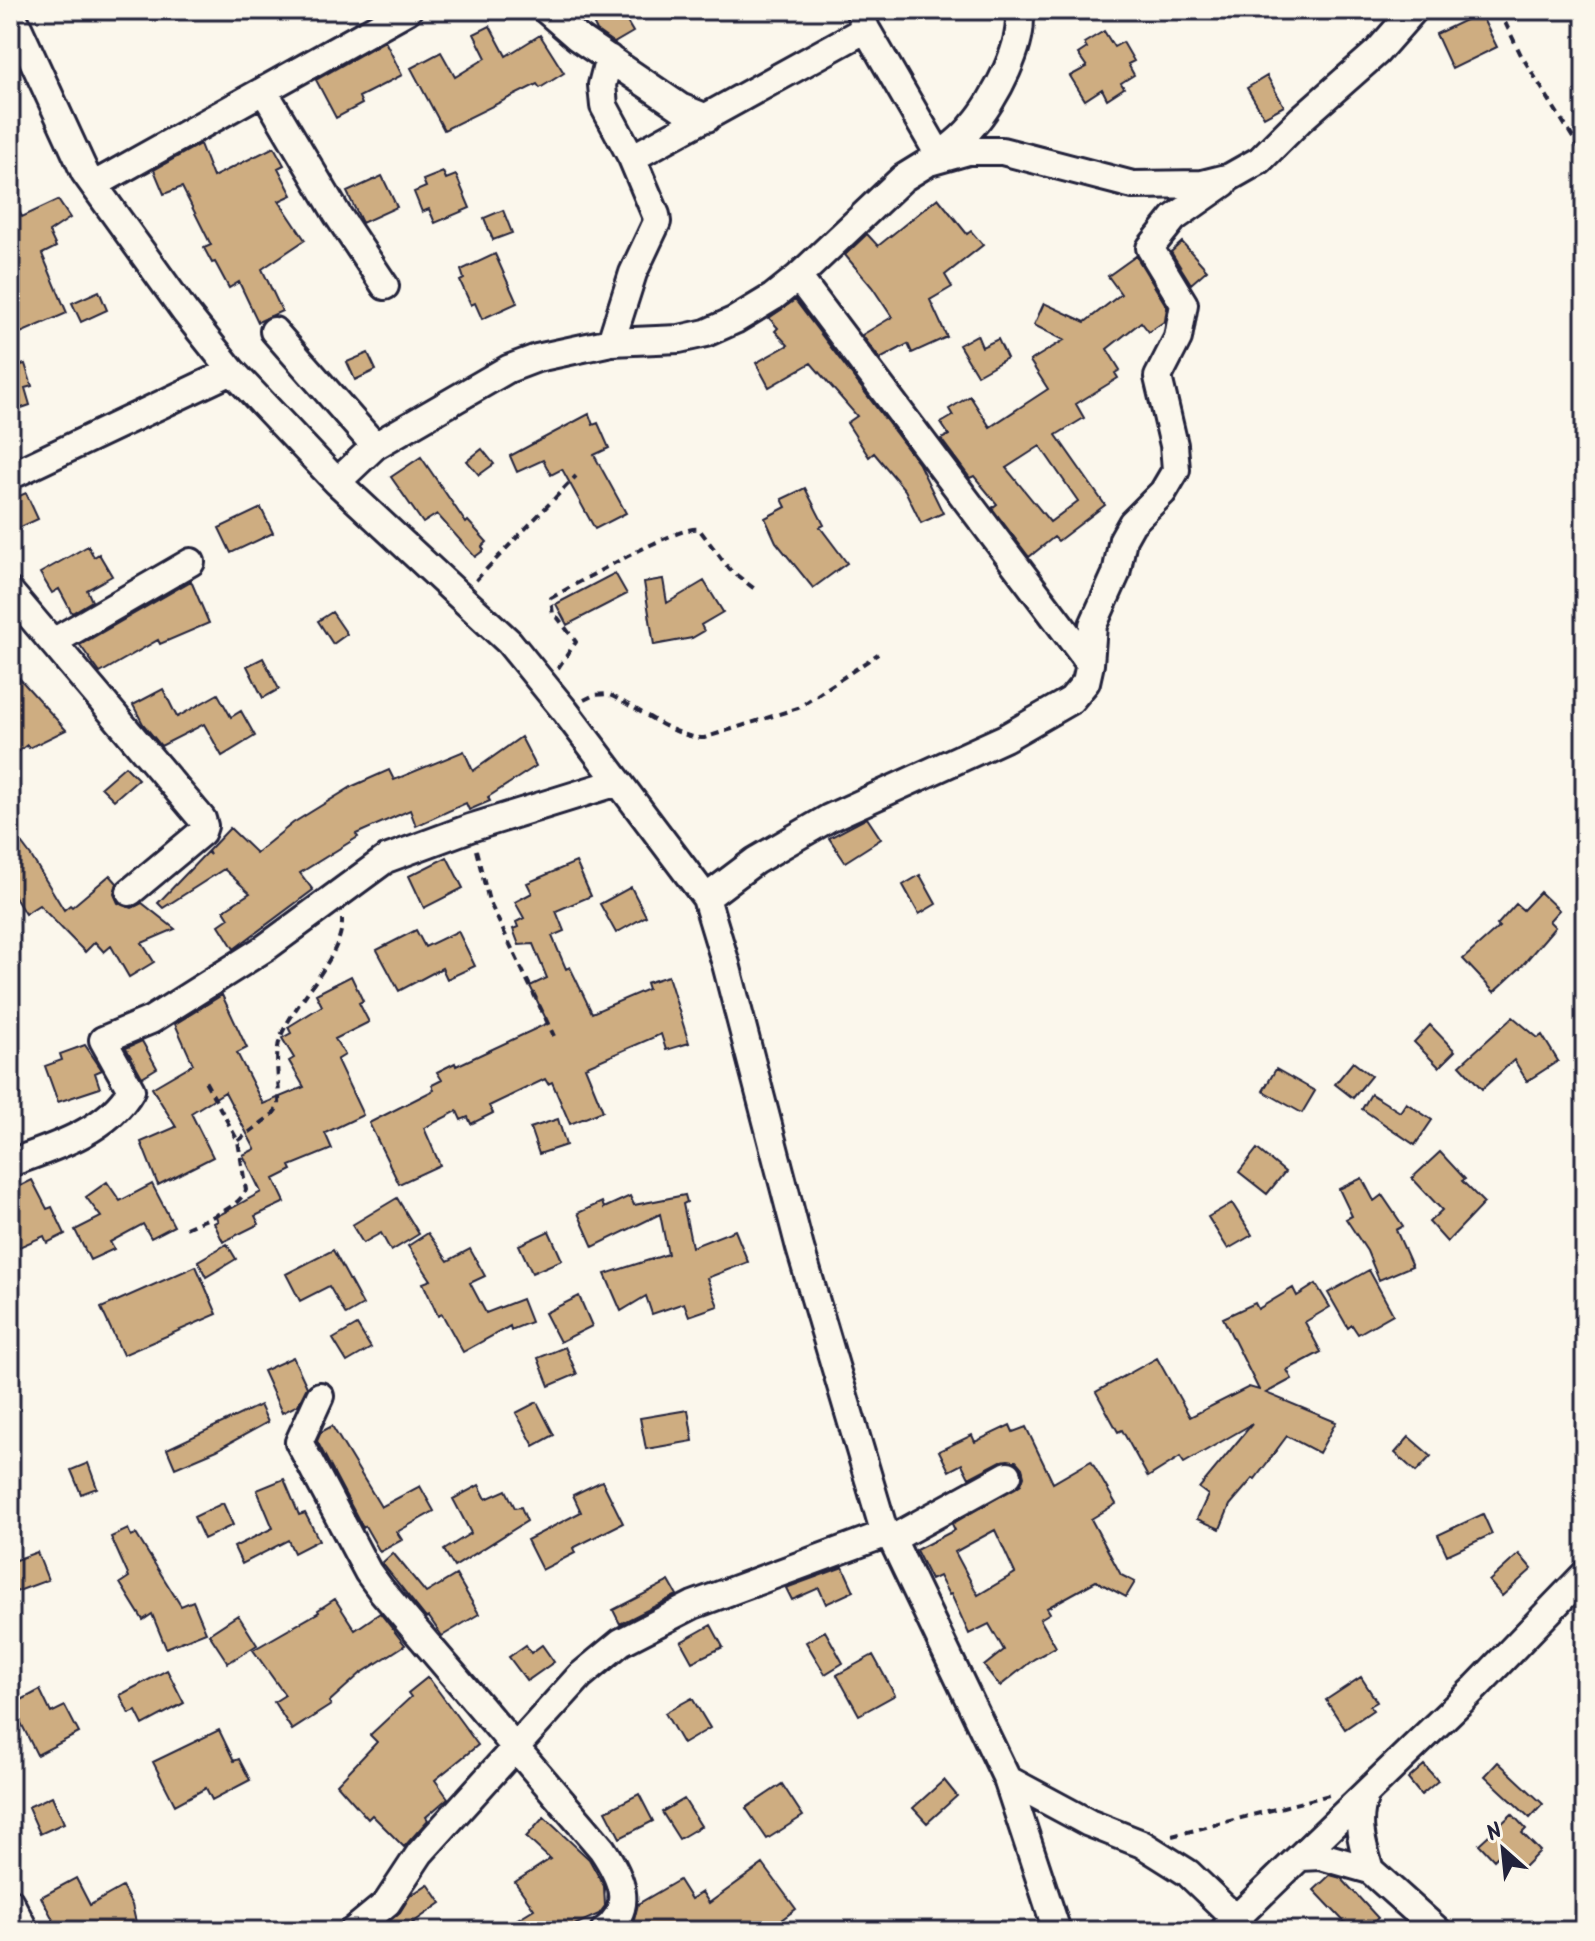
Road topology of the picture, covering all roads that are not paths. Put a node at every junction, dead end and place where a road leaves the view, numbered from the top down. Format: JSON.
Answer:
{"nodes":[{"id":1,"x":10,"y":10,"type":"edge"},
{"id":2,"x":408,"y":10,"type":"edge"},
{"id":3,"x":546,"y":10,"type":"edge"},
{"id":4,"x":1018,"y":10,"type":"edge"},
{"id":5,"x":1414,"y":10,"type":"edge"},
{"id":6,"x":862,"y":19,"type":"edge"},
{"id":7,"x":609,"y":58,"type":"junction"},
{"id":8,"x":264,"y":91,"type":"junction"},
{"id":9,"x":707,"y":118,"type":"junction"},
{"id":10,"x":632,"y":158,"type":"junction"},
{"id":11,"x":934,"y":159,"type":"junction"},
{"id":12,"x":1230,"y":177,"type":"junction"},
{"id":13,"x":94,"y":185,"type":"junction"},
{"id":14,"x":798,"y":277,"type":"junction"},
{"id":15,"x":385,"y":286,"type":"dead end"},
{"id":16,"x":274,"y":331,"type":"dead end"},
{"id":17,"x":611,"y":342,"type":"junction"},
{"id":18,"x":232,"y":371,"type":"junction"},
{"id":19,"x":375,"y":446,"type":"junction"},
{"id":20,"x":10,"y":476,"type":"edge"},
{"id":21,"x":337,"y":482,"type":"junction"},
{"id":22,"x":191,"y":562,"type":"dead end"},
{"id":23,"x":10,"y":592,"type":"edge"},
{"id":24,"x":53,"y":642,"type":"junction"},
{"id":25,"x":1090,"y":664,"type":"junction"},
{"id":26,"x":618,"y":782,"type":"junction"},
{"id":27,"x":130,"y":892,"type":"dead end"},
{"id":28,"x":706,"y":898,"type":"junction"},
{"id":29,"x":10,"y":1163,"type":"edge"},
{"id":30,"x":320,"y":1396,"type":"dead end"},
{"id":31,"x":1008,"y":1475,"type":"dead end"},
{"id":32,"x":889,"y":1536,"type":"junction"},
{"id":33,"x":1585,"y":1574,"type":"edge"},
{"id":34,"x":516,"y":1747,"type":"junction"},
{"id":35,"x":1007,"y":1779,"type":"junction"},
{"id":36,"x":1365,"y":1795,"type":"junction"},
{"id":37,"x":1300,"y":1857,"type":"junction"},
{"id":38,"x":1370,"y":1870,"type":"junction"},
{"id":39,"x":10,"y":1902,"type":"edge"},
{"id":40,"x":1230,"y":1925,"type":"edge"},
{"id":41,"x":25,"y":1931,"type":"edge"},
{"id":42,"x":353,"y":1931,"type":"edge"},
{"id":43,"x":604,"y":1931,"type":"edge"},
{"id":44,"x":1057,"y":1931,"type":"edge"},
{"id":45,"x":1438,"y":1931,"type":"edge"}],
"edges":[{"from":1,"to":13,"type":"street"},
{"from":2,"to":8,"type":"street"},
{"from":3,"to":7,"type":"street"},
{"from":4,"to":11,"type":"street"},
{"from":5,"to":12,"type":"street"},
{"from":6,"to":9,"type":"street"},
{"from":6,"to":11,"type":"street"},
{"from":7,"to":9,"type":"street"},
{"from":7,"to":10,"type":"street"},
{"from":8,"to":13,"type":"street"},
{"from":8,"to":15,"type":"street"},
{"from":9,"to":10,"type":"street"},
{"from":10,"to":17,"type":"street"},
{"from":11,"to":12,"type":"street"},
{"from":11,"to":14,"type":"street"},
{"from":12,"to":25,"type":"street"},
{"from":13,"to":18,"type":"street"},
{"from":14,"to":17,"type":"street"},
{"from":14,"to":25,"type":"street"},
{"from":16,"to":19,"type":"street"},
{"from":17,"to":19,"type":"street"},
{"from":18,"to":20,"type":"street"},
{"from":18,"to":21,"type":"street"},
{"from":19,"to":21,"type":"street"},
{"from":21,"to":26,"type":"street"},
{"from":22,"to":24,"type":"street"},
{"from":23,"to":24,"type":"street"},
{"from":24,"to":27,"type":"street"},
{"from":25,"to":28,"type":"street"},
{"from":26,"to":28,"type":"street"},
{"from":26,"to":29,"type":"street"},
{"from":28,"to":32,"type":"street"},
{"from":30,"to":34,"type":"street"},
{"from":31,"to":32,"type":"street"},
{"from":32,"to":34,"type":"street"},
{"from":32,"to":35,"type":"street"},
{"from":33,"to":36,"type":"street"},
{"from":34,"to":42,"type":"street"},
{"from":34,"to":43,"type":"street"},
{"from":35,"to":40,"type":"street"},
{"from":35,"to":44,"type":"street"},
{"from":36,"to":37,"type":"street"},
{"from":36,"to":38,"type":"street"},
{"from":37,"to":38,"type":"street"},
{"from":37,"to":40,"type":"street"},
{"from":38,"to":45,"type":"street"},
{"from":39,"to":41,"type":"street"}]}
